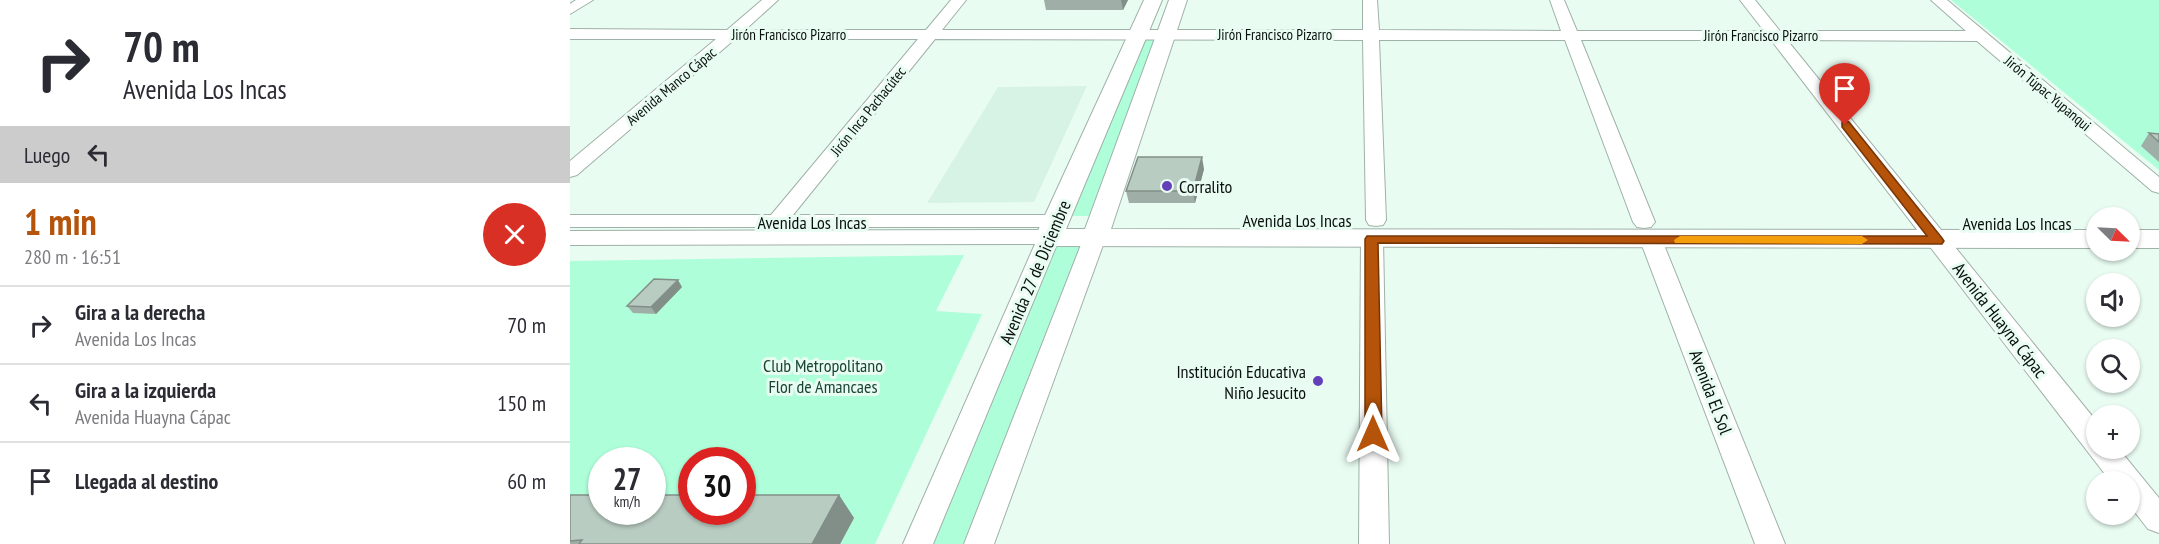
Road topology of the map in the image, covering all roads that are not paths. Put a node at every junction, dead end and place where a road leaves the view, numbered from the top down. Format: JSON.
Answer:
{"nodes":[{"id":1,"x":586,"y":0,"type":"edge"},
{"id":2,"x":771,"y":0,"type":"edge"},
{"id":3,"x":959,"y":0,"type":"edge"},
{"id":4,"x":1153,"y":0,"type":"edge"},
{"id":5,"x":1178,"y":0,"type":"edge"},
{"id":6,"x":1370,"y":0,"type":"edge"},
{"id":7,"x":1557,"y":0,"type":"edge"},
{"id":8,"x":1747,"y":0,"type":"edge"},
{"id":9,"x":1938,"y":0,"type":"edge"},
{"id":10,"x":570,"y":10,"type":"edge"},
{"id":11,"x":1139,"y":33,"type":"junction"},
{"id":12,"x":1166,"y":33,"type":"junction"},
{"id":13,"x":570,"y":34,"type":"edge"},
{"id":14,"x":731,"y":34,"type":"junction"},
{"id":15,"x":932,"y":34,"type":"junction"},
{"id":16,"x":1371,"y":34,"type":"junction"},
{"id":17,"x":1572,"y":34,"type":"junction"},
{"id":18,"x":1774,"y":35,"type":"junction"},
{"id":19,"x":1980,"y":36,"type":"junction"},
{"id":20,"x":570,"y":171,"type":"edge"},
{"id":21,"x":2159,"y":187,"type":"edge"},
{"id":22,"x":777,"y":221,"type":"junction"},
{"id":23,"x":570,"y":222,"type":"edge"},
{"id":24,"x":2140,"y":222,"type":"edge"},
{"id":25,"x":2159,"y":222,"type":"edge"},
{"id":26,"x":2086,"y":223,"type":"edge"},
{"id":27,"x":1053,"y":229,"type":"junction"},
{"id":28,"x":1098,"y":229,"type":"junction"},
{"id":29,"x":1374,"y":229,"type":"junction"},
{"id":30,"x":1647,"y":231,"type":"junction"},
{"id":31,"x":1930,"y":232,"type":"junction"},
{"id":32,"x":570,"y":238,"type":"edge"},
{"id":33,"x":2086,"y":239,"type":"edge"},
{"id":34,"x":2140,"y":239,"type":"edge"},
{"id":35,"x":2159,"y":239,"type":"edge"},
{"id":36,"x":2086,"y":428,"type":"edge"},
{"id":37,"x":2110,"y":459,"type":"edge"},
{"id":38,"x":2120,"y":471,"type":"edge"},
{"id":39,"x":2140,"y":497,"type":"edge"},
{"id":40,"x":2159,"y":520,"type":"edge"},
{"id":41,"x":918,"y":544,"type":"edge"},
{"id":42,"x":979,"y":544,"type":"edge"},
{"id":43,"x":1374,"y":544,"type":"edge"},
{"id":44,"x":1770,"y":544,"type":"edge"}],
"edges":[{"from":1,"to":10,"type":"street"},
{"from":2,"to":14,"type":"street","name":"Avenida Manco Cápac"},
{"from":3,"to":15,"type":"street","name":"Jirón Inca Pachacútec"},
{"from":4,"to":11,"type":"street","name":"Avenida 27 de Diciembre"},
{"from":5,"to":12,"type":"street"},
{"from":6,"to":16,"type":"street"},
{"from":7,"to":17,"type":"street","name":"Avenida El Sol"},
{"from":8,"to":18,"type":"street","name":"Avenida Huayna Cápac"},
{"from":9,"to":19,"type":"street","name":"Jirón Túpac Yupanqui"},
{"from":11,"to":12,"type":"street","name":"Jirón Francisco Pizarro"},
{"from":11,"to":15,"type":"street","name":"Jirón Francisco Pizarro"},
{"from":11,"to":27,"type":"street","name":"Avenida 27 de Diciembre"},
{"from":12,"to":16,"type":"street","name":"Jirón Francisco Pizarro"},
{"from":12,"to":28,"type":"street"},
{"from":13,"to":14,"type":"street","name":"Jirón Francisco Pizarro"},
{"from":14,"to":15,"type":"street","name":"Jirón Francisco Pizarro"},
{"from":14,"to":20,"type":"street","name":"Avenida Manco Cápac"},
{"from":15,"to":22,"type":"street","name":"Jirón Inca Pachacútec"},
{"from":16,"to":17,"type":"street","name":"Jirón Francisco Pizarro"},
{"from":16,"to":29,"type":"street"},
{"from":17,"to":18,"type":"street","name":"Jirón Francisco Pizarro"},
{"from":17,"to":30,"type":"street","name":"Avenida El Sol"},
{"from":18,"to":19,"type":"street","name":"Jirón Francisco Pizarro"},
{"from":18,"to":31,"type":"street","name":"Avenida Huayna Cápac"},
{"from":19,"to":21,"type":"street","name":"Jirón Túpac Yupanqui"},
{"from":22,"to":23,"type":"street","name":"Avenida Los Incas"},
{"from":22,"to":27,"type":"street","name":"Avenida Los Incas"},
{"from":24,"to":25,"type":"street"},
{"from":26,"to":31,"type":"street","name":"Avenida Los Incas"},
{"from":27,"to":28,"type":"street","name":"Avenida Los Incas"},
{"from":27,"to":32,"type":"street","name":"Avenida Los Incas"},
{"from":27,"to":41,"type":"street","name":"Avenida 27 de Diciembre"},
{"from":28,"to":29,"type":"street","name":"Avenida Los Incas"},
{"from":28,"to":42,"type":"street"},
{"from":29,"to":30,"type":"street","name":"Avenida Los Incas"},
{"from":29,"to":43,"type":"street"},
{"from":30,"to":31,"type":"street","name":"Avenida Los Incas"},
{"from":30,"to":44,"type":"street","name":"Avenida El Sol"},
{"from":31,"to":33,"type":"street","name":"Avenida Los Incas"},
{"from":31,"to":36,"type":"street","name":"Avenida Huayna Cápac"},
{"from":34,"to":35,"type":"street"},
{"from":37,"to":38,"type":"street"},
{"from":39,"to":40,"type":"street"}]}
